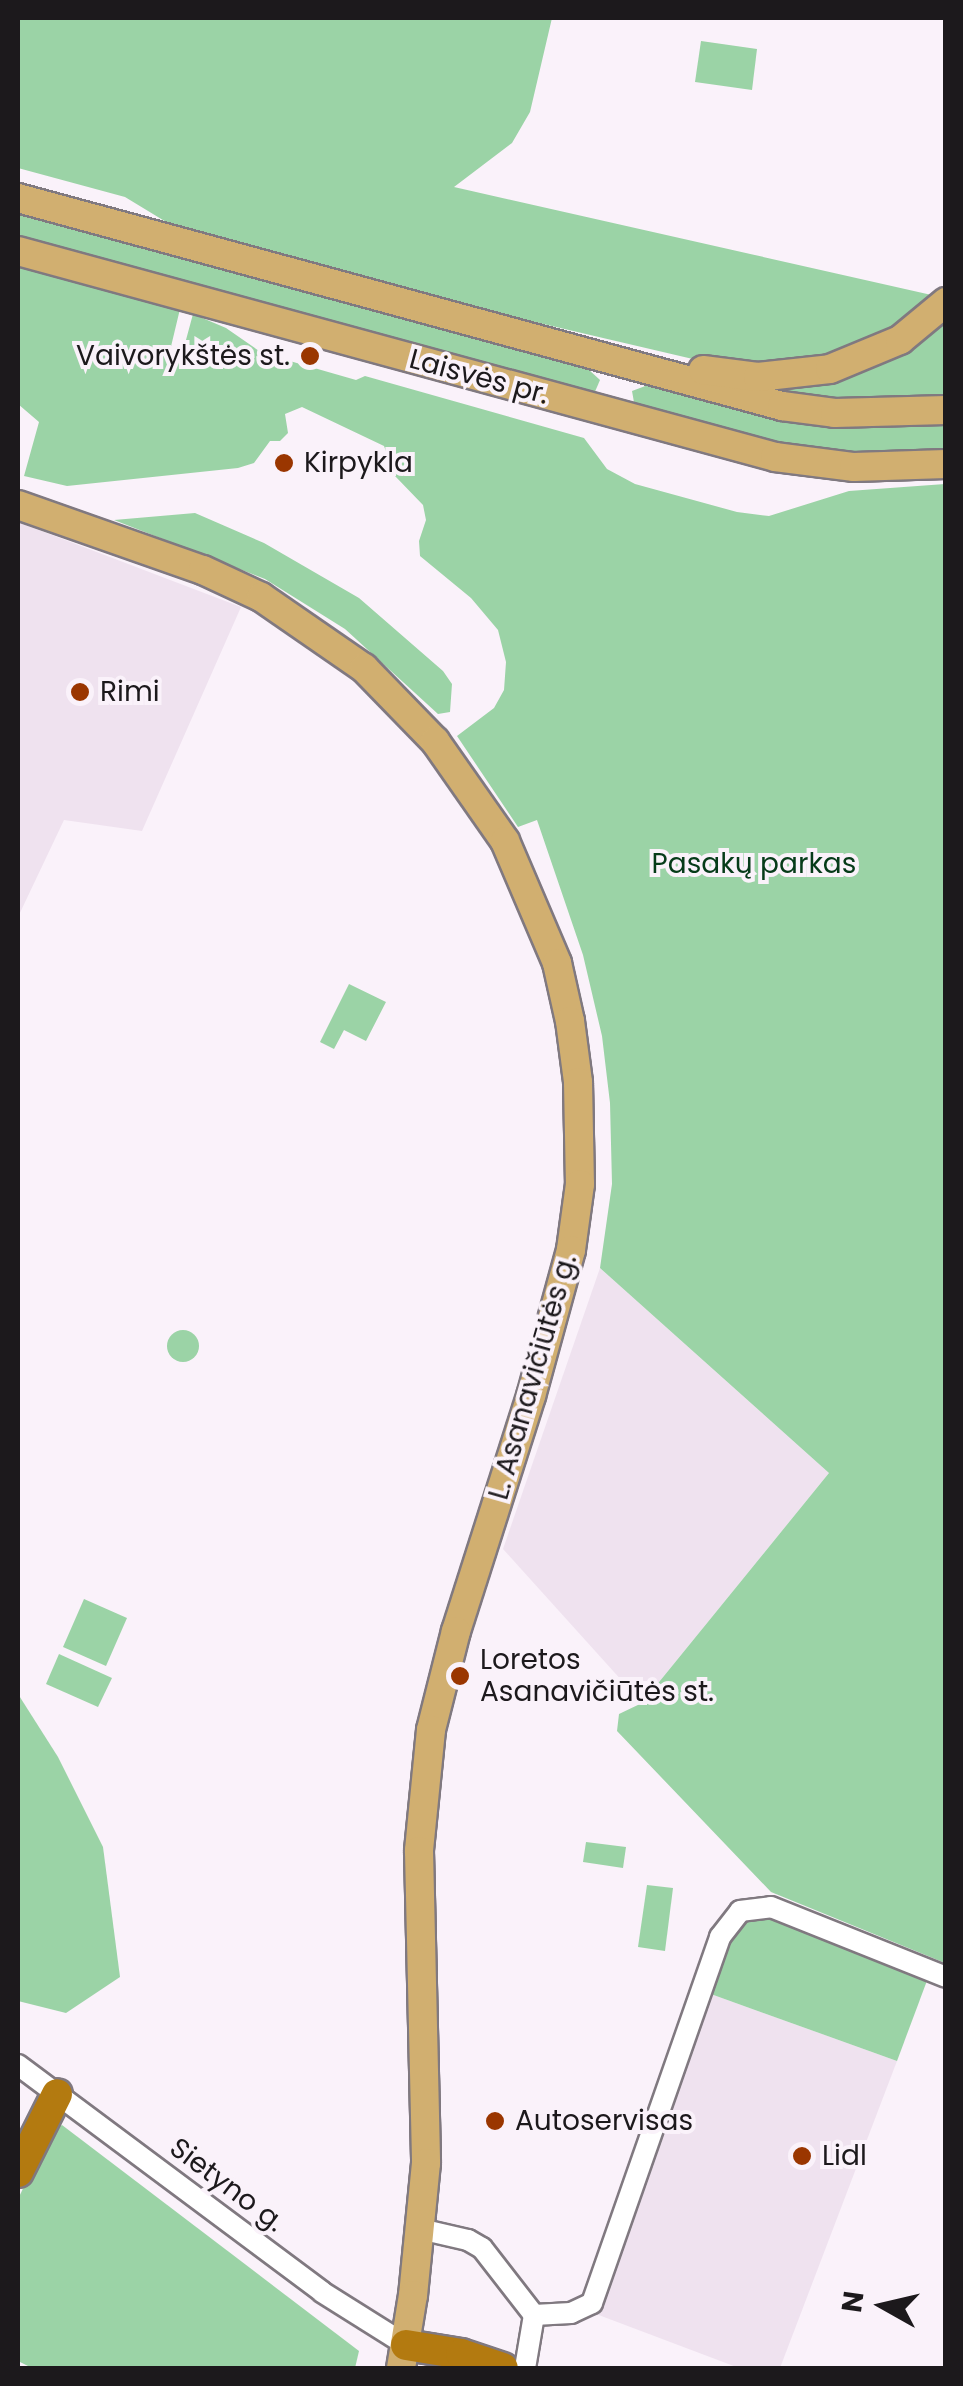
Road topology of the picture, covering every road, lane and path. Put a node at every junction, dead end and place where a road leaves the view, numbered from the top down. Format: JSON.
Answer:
{"nodes":[{"id":1,"x":18,"y":198,"type":"edge"},
{"id":2,"x":18,"y":251,"type":"edge"},
{"id":3,"x":946,"y":302,"type":"edge"},
{"id":4,"x":595,"y":356,"type":"junction"},
{"id":5,"x":946,"y":410,"type":"edge"},
{"id":6,"x":946,"y":464,"type":"edge"},
{"id":7,"x":18,"y":505,"type":"edge"},
{"id":8,"x":946,"y":1977,"type":"edge"},
{"id":9,"x":18,"y":2065,"type":"edge"},
{"id":10,"x":58,"y":2094,"type":"junction"},
{"id":11,"x":18,"y":2172,"type":"edge"},
{"id":12,"x":420,"y":2229,"type":"junction"},
{"id":13,"x":534,"y":2316,"type":"junction"},
{"id":14,"x":403,"y":2357,"type":"edge"},
{"id":15,"x":442,"y":2368,"type":"edge"},
{"id":16,"x":503,"y":2368,"type":"edge"},
{"id":17,"x":525,"y":2368,"type":"edge"}],
"edges":[{"from":1,"to":4,"type":"main road","name":"Laisvės pr."},
{"from":2,"to":6,"type":"main road","name":"Laisvės pr."},
{"from":3,"to":4,"type":"main road"},
{"from":4,"to":5,"type":"main road","name":"Laisvės pr."},
{"from":7,"to":12,"type":"main road","name":"L. Asanavičiūtės g."},
{"from":8,"to":13,"type":"street"},
{"from":9,"to":10,"type":"street","name":"Sietyno g."},
{"from":10,"to":11,"type":"highway"},
{"from":10,"to":14,"type":"street","name":"Sietyno g."},
{"from":12,"to":13,"type":"street"},
{"from":12,"to":14,"type":"main road","name":"L. Asanavičiūtės g."},
{"from":13,"to":17,"type":"street"},
{"from":14,"to":15,"type":"highway"},
{"from":14,"to":16,"type":"highway"}]}
